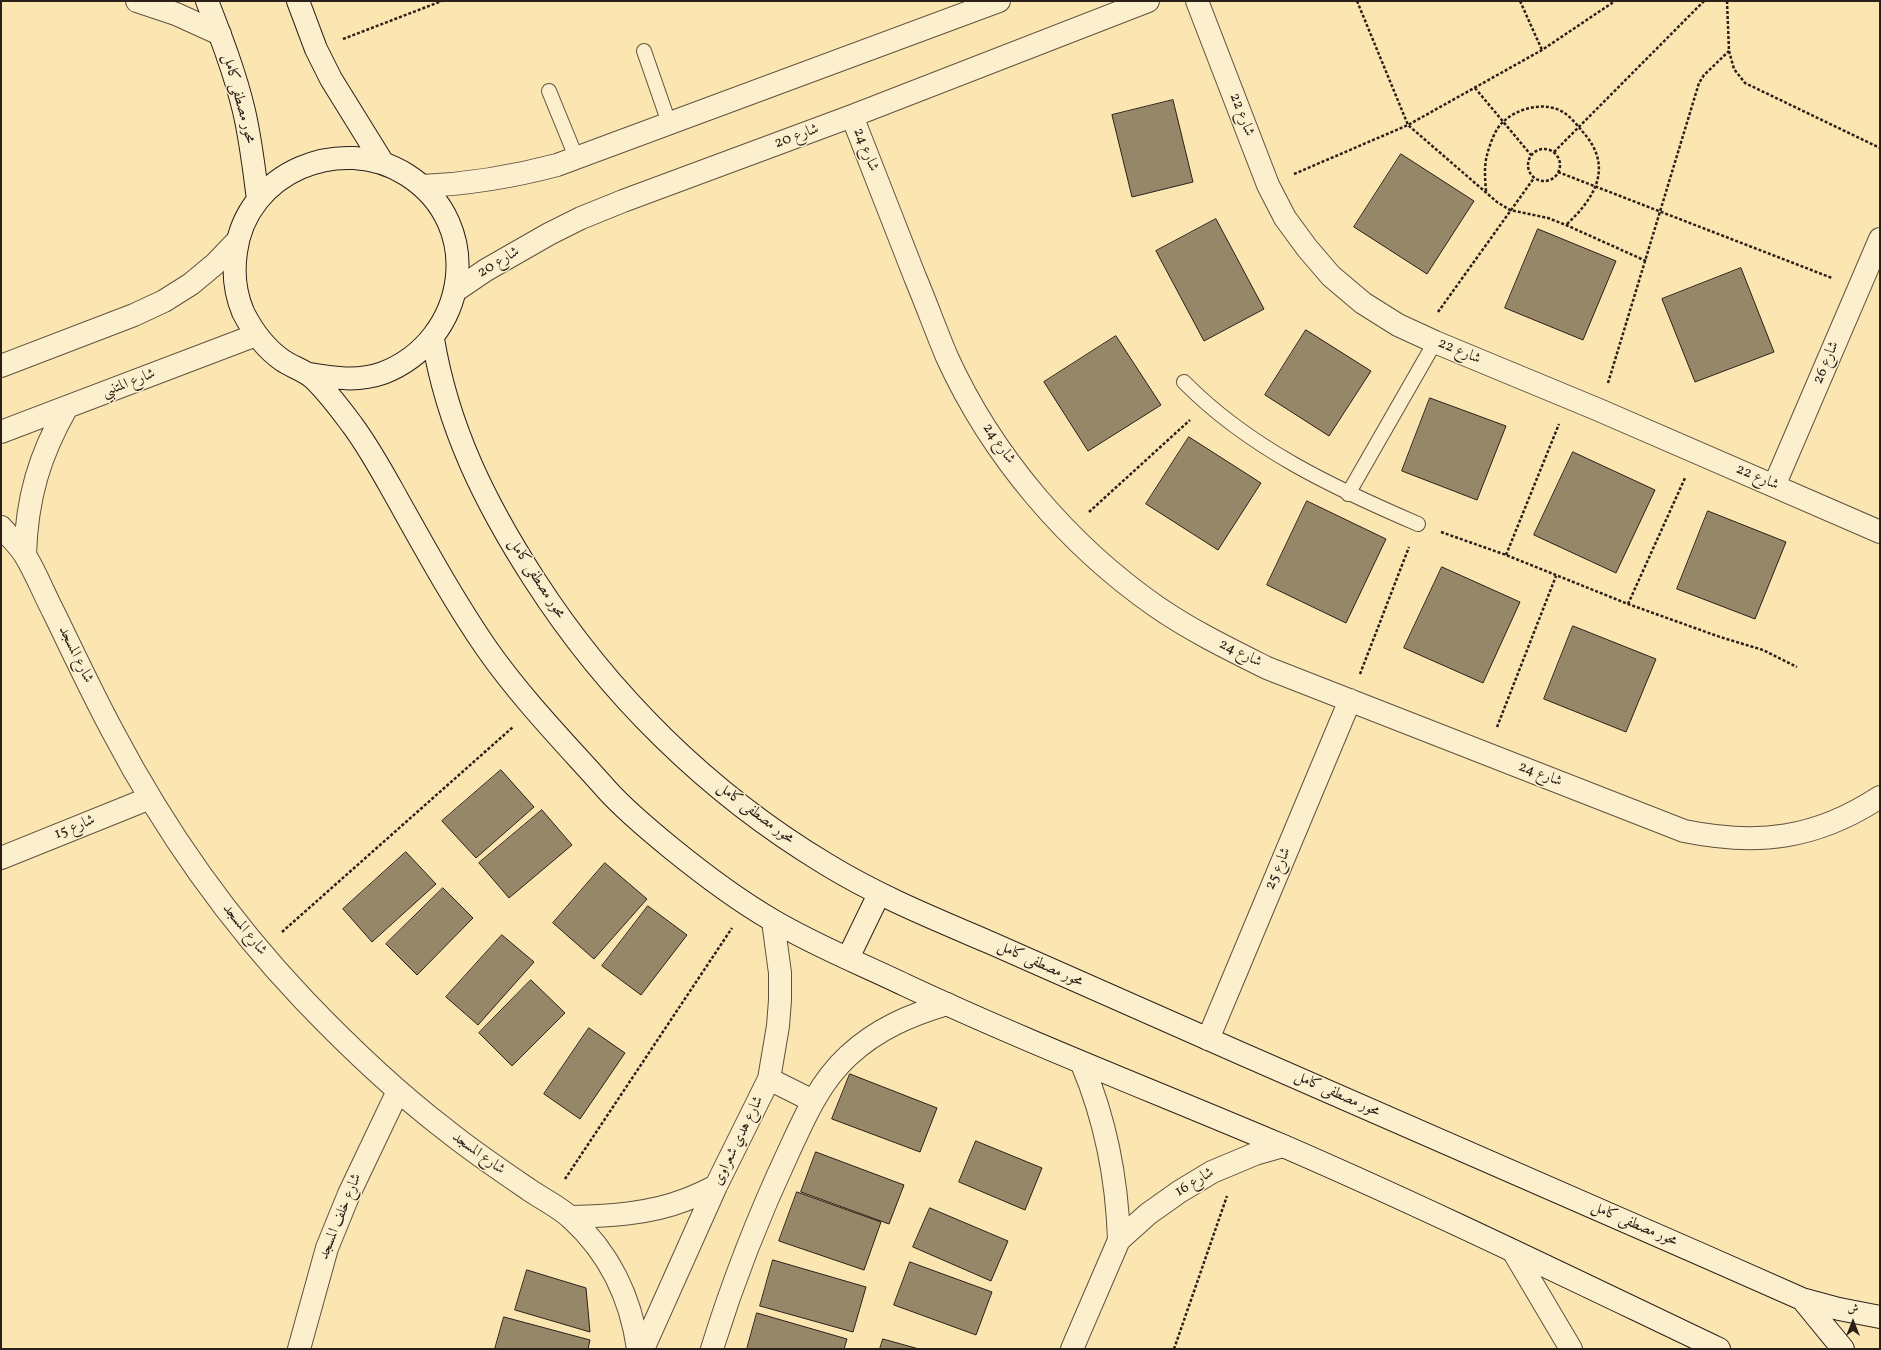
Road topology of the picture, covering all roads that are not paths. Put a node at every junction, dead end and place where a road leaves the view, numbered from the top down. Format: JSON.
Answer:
{"nodes":[{"id":1,"x":136,"y":1,"type":"edge"},
{"id":2,"x":206,"y":1,"type":"edge"},
{"id":3,"x":298,"y":1,"type":"edge"},
{"id":4,"x":999,"y":1,"type":"edge"},
{"id":5,"x":1148,"y":1,"type":"edge"},
{"id":6,"x":1197,"y":1,"type":"edge"},
{"id":7,"x":220,"y":34,"type":"junction"},
{"id":8,"x":644,"y":51,"type":"dead end"},
{"id":9,"x":549,"y":91,"type":"dead end"},
{"id":10,"x":852,"y":116,"type":"junction"},
{"id":11,"x":669,"y":123,"type":"junction"},
{"id":12,"x":576,"y":157,"type":"junction"},
{"id":13,"x":383,"y":163,"type":"junction"},
{"id":14,"x":422,"y":186,"type":"junction"},
{"id":15,"x":258,"y":199,"type":"junction"},
{"id":16,"x":1880,"y":239,"type":"edge"},
{"id":17,"x":237,"y":242,"type":"junction"},
{"id":18,"x":455,"y":291,"type":"junction"},
{"id":19,"x":256,"y":335,"type":"junction"},
{"id":20,"x":433,"y":339,"type":"junction"},
{"id":21,"x":1428,"y":339,"type":"junction"},
{"id":22,"x":1,"y":366,"type":"edge"},
{"id":23,"x":310,"y":374,"type":"junction"},
{"id":24,"x":1184,"y":382,"type":"dead end"},
{"id":25,"x":67,"y":407,"type":"junction"},
{"id":26,"x":1,"y":432,"type":"edge"},
{"id":27,"x":1774,"y":486,"type":"junction"},
{"id":28,"x":1348,"y":494,"type":"junction"},
{"id":29,"x":1418,"y":524,"type":"road end"},
{"id":30,"x":1,"y":527,"type":"edge"},
{"id":31,"x":1880,"y":532,"type":"edge"},
{"id":32,"x":25,"y":554,"type":"junction"},
{"id":33,"x":1350,"y":700,"type":"junction"},
{"id":34,"x":1880,"y":797,"type":"edge"},
{"id":35,"x":150,"y":798,"type":"junction"},
{"id":36,"x":1,"y":858,"type":"edge"},
{"id":37,"x":879,"y":894,"type":"junction"},
{"id":38,"x":773,"y":921,"type":"junction"},
{"id":39,"x":848,"y":958,"type":"junction"},
{"id":40,"x":947,"y":1004,"type":"junction"},
{"id":41,"x":1208,"y":1039,"type":"junction"},
{"id":42,"x":1082,"y":1064,"type":"junction"},
{"id":43,"x":769,"y":1079,"type":"junction"},
{"id":44,"x":398,"y":1091,"type":"junction"},
{"id":45,"x":813,"y":1100,"type":"junction"},
{"id":46,"x":1282,"y":1146,"type":"junction"},
{"id":47,"x":716,"y":1186,"type":"junction"},
{"id":48,"x":570,"y":1217,"type":"junction"},
{"id":49,"x":1119,"y":1240,"type":"junction"},
{"id":50,"x":1513,"y":1251,"type":"junction"},
{"id":51,"x":1802,"y":1299,"type":"junction"},
{"id":52,"x":1880,"y":1317,"type":"edge"},
{"id":53,"x":299,"y":1349,"type":"edge"},
{"id":54,"x":638,"y":1349,"type":"edge"},
{"id":55,"x":643,"y":1349,"type":"edge"},
{"id":56,"x":712,"y":1349,"type":"edge"},
{"id":57,"x":1072,"y":1349,"type":"edge"},
{"id":58,"x":1571,"y":1349,"type":"edge"},
{"id":59,"x":1719,"y":1349,"type":"edge"},
{"id":60,"x":1843,"y":1349,"type":"edge"}],
"edges":[{"from":1,"to":7,"type":"street"},
{"from":2,"to":7,"type":"street","name":"محور مصطفى كامل"},
{"from":3,"to":13,"type":"street"},
{"from":4,"to":11,"type":"street"},
{"from":5,"to":10,"type":"street","name":"شارع 20"},
{"from":6,"to":21,"type":"street","name":"شارع 22"},
{"from":7,"to":15,"type":"street","name":"محور مصطفى كامل"},
{"from":8,"to":11,"type":"lane"},
{"from":9,"to":12,"type":"lane"},
{"from":10,"to":18,"type":"street","name":"شارع 20"},
{"from":10,"to":33,"type":"street","name":"شارع 24"},
{"from":11,"to":12,"type":"street"},
{"from":12,"to":14,"type":"street"},
{"from":13,"to":14,"type":"street"},
{"from":13,"to":15,"type":"street"},
{"from":14,"to":18,"type":"street"},
{"from":15,"to":17,"type":"street"},
{"from":16,"to":27,"type":"street","name":"شارع 26"},
{"from":17,"to":19,"type":"street"},
{"from":17,"to":22,"type":"street"},
{"from":18,"to":20,"type":"street"},
{"from":19,"to":23,"type":"street"},
{"from":19,"to":25,"type":"street","name":"شارع المتنبي"},
{"from":20,"to":23,"type":"street"},
{"from":20,"to":37,"type":"street","name":"محور مصطفى كامل"},
{"from":21,"to":27,"type":"street","name":"شارع 22"},
{"from":21,"to":28,"type":"lane"},
{"from":23,"to":38,"type":"street"},
{"from":24,"to":28,"type":"lane"},
{"from":25,"to":26,"type":"street","name":"شارع المتنبي"},
{"from":25,"to":32,"type":"street","name":"شارع المسجد"},
{"from":27,"to":31,"type":"street","name":"شارع 22"},
{"from":28,"to":29,"type":"lane"},
{"from":30,"to":32,"type":"street","name":"شارع المسجد"},
{"from":32,"to":35,"type":"street","name":"شارع المسجد"},
{"from":33,"to":34,"type":"street","name":"شارع 24"},
{"from":33,"to":41,"type":"street","name":"شارع 25"},
{"from":35,"to":36,"type":"street","name":"شارع 15"},
{"from":35,"to":44,"type":"street","name":"شارع المسجد"},
{"from":37,"to":39,"type":"street"},
{"from":37,"to":41,"type":"street","name":"محور مصطفى كامل"},
{"from":38,"to":39,"type":"street"},
{"from":38,"to":43,"type":"street","name":"شارع هدي شعراوى"},
{"from":39,"to":40,"type":"street"},
{"from":40,"to":42,"type":"street"},
{"from":40,"to":45,"type":"street"},
{"from":41,"to":51,"type":"street","name":"محور مصطفى كامل"},
{"from":42,"to":46,"type":"street"},
{"from":42,"to":49,"type":"street","name":"شارع 16"},
{"from":43,"to":45,"type":"street"},
{"from":43,"to":47,"type":"street","name":"شارع هدي شعراوى"},
{"from":44,"to":48,"type":"street","name":"شارع المسجد"},
{"from":44,"to":53,"type":"street","name":"شارع خلف المسجد"},
{"from":45,"to":56,"type":"street"},
{"from":46,"to":49,"type":"street","name":"شارع 16"},
{"from":46,"to":50,"type":"street"},
{"from":47,"to":48,"type":"street"},
{"from":47,"to":55,"type":"street","name":"شارع هدي شعراوى"},
{"from":48,"to":54,"type":"street","name":"شارع المسجد"},
{"from":49,"to":57,"type":"street","name":"شارع 16"},
{"from":50,"to":58,"type":"street"},
{"from":50,"to":59,"type":"street"},
{"from":51,"to":52,"type":"street","name":"محور مصطفى كامل"},
{"from":51,"to":60,"type":"street"}]}
